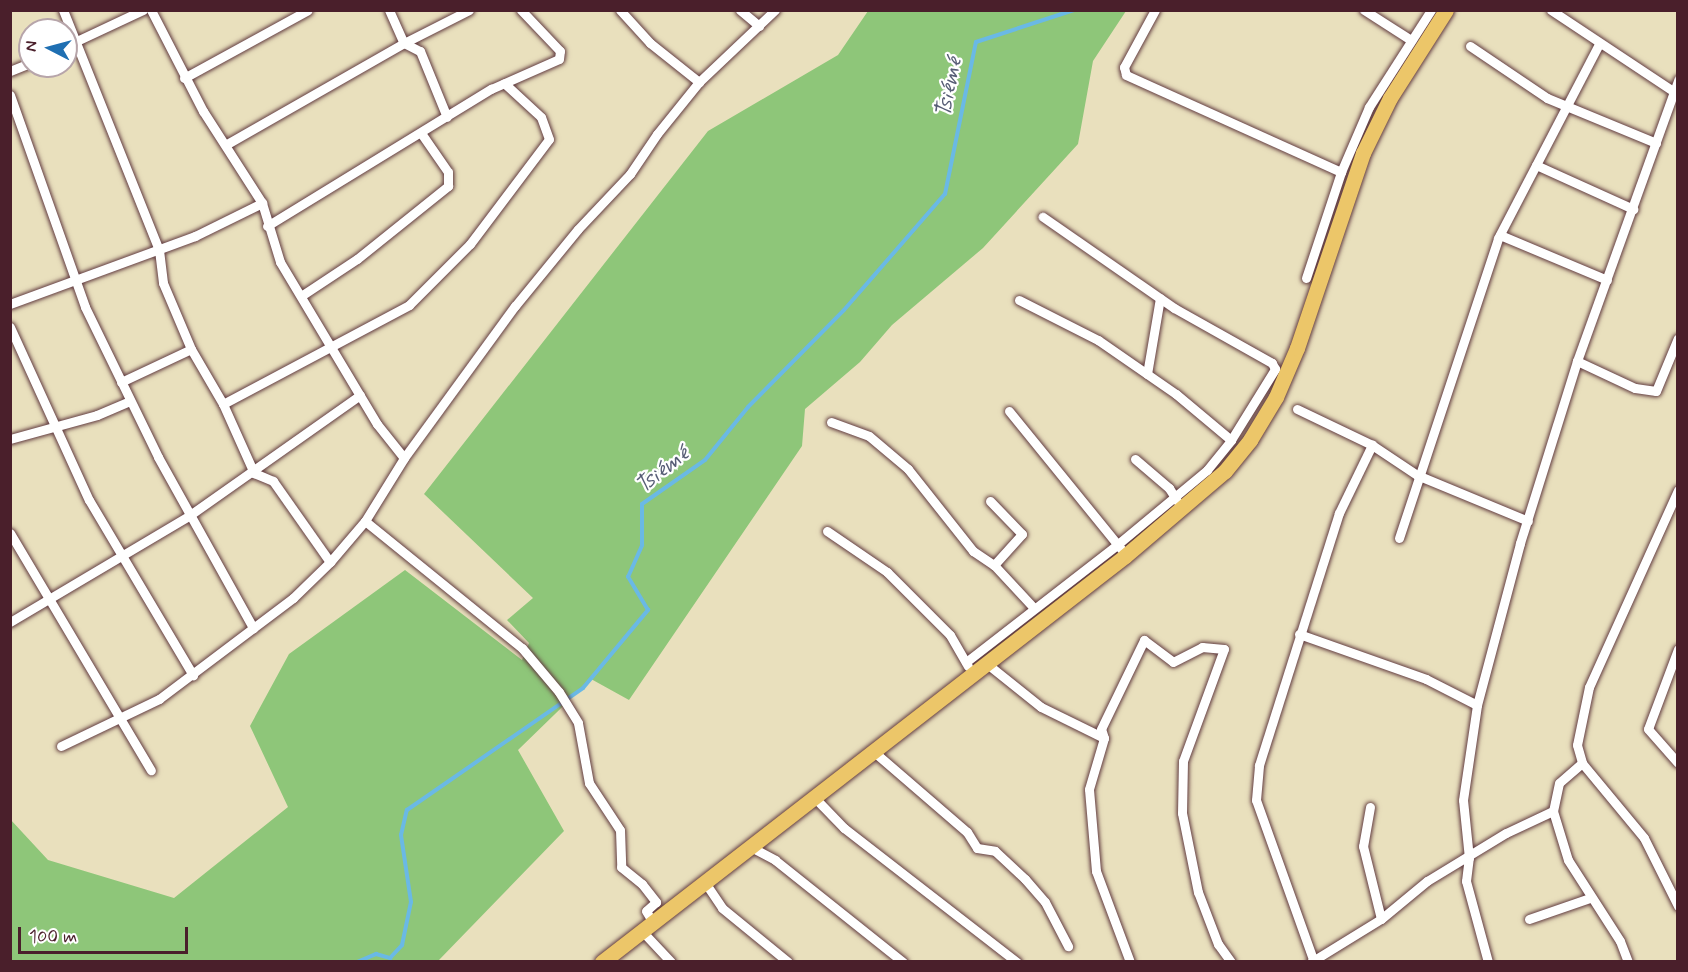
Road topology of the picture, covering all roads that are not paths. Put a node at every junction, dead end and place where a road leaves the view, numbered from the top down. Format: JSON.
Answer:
{"nodes":[{"id":1,"x":143,"y":10,"type":"edge"},
{"id":2,"x":151,"y":10,"type":"edge"},
{"id":3,"x":308,"y":10,"type":"edge"},
{"id":4,"x":389,"y":10,"type":"edge"},
{"id":5,"x":469,"y":10,"type":"edge"},
{"id":6,"x":521,"y":10,"type":"edge"},
{"id":7,"x":620,"y":10,"type":"edge"},
{"id":8,"x":740,"y":10,"type":"edge"},
{"id":9,"x":775,"y":10,"type":"edge"},
{"id":10,"x":1155,"y":10,"type":"edge"},
{"id":11,"x":1364,"y":10,"type":"edge"},
{"id":12,"x":1431,"y":10,"type":"edge"},
{"id":13,"x":1446,"y":10,"type":"edge"},
{"id":14,"x":1551,"y":10,"type":"edge"},
{"id":15,"x":759,"y":26,"type":"junction"},
{"id":16,"x":78,"y":40,"type":"edge"},
{"id":17,"x":1411,"y":40,"type":"junction"},
{"id":18,"x":404,"y":43,"type":"junction"},
{"id":19,"x":1599,"y":44,"type":"junction"},
{"id":20,"x":78,"y":46,"type":"edge"},
{"id":21,"x":1470,"y":46,"type":"dead end"},
{"id":22,"x":184,"y":78,"type":"junction"},
{"id":23,"x":1677,"y":80,"type":"edge"},
{"id":24,"x":699,"y":81,"type":"junction"},
{"id":25,"x":504,"y":83,"type":"junction"},
{"id":26,"x":1673,"y":91,"type":"junction"},
{"id":27,"x":10,"y":95,"type":"edge"},
{"id":28,"x":1567,"y":105,"type":"junction"},
{"id":29,"x":447,"y":117,"type":"junction"},
{"id":30,"x":421,"y":133,"type":"junction"},
{"id":31,"x":1656,"y":143,"type":"junction"},
{"id":32,"x":227,"y":144,"type":"junction"},
{"id":33,"x":1536,"y":165,"type":"junction"},
{"id":34,"x":1341,"y":172,"type":"junction"},
{"id":35,"x":262,"y":203,"type":"junction"},
{"id":36,"x":1633,"y":209,"type":"junction"},
{"id":37,"x":1043,"y":217,"type":"dead end"},
{"id":38,"x":267,"y":226,"type":"junction"},
{"id":39,"x":1500,"y":235,"type":"junction"},
{"id":40,"x":159,"y":250,"type":"junction"},
{"id":41,"x":1306,"y":278,"type":"dead end"},
{"id":42,"x":75,"y":280,"type":"junction"},
{"id":43,"x":1607,"y":280,"type":"junction"},
{"id":44,"x":301,"y":296,"type":"junction"},
{"id":45,"x":1160,"y":298,"type":"junction"},
{"id":46,"x":1019,"y":300,"type":"dead end"},
{"id":47,"x":10,"y":304,"type":"edge"},
{"id":48,"x":10,"y":327,"type":"edge"},
{"id":49,"x":1677,"y":338,"type":"edge"},
{"id":50,"x":334,"y":347,"type":"junction"},
{"id":51,"x":191,"y":349,"type":"junction"},
{"id":52,"x":1577,"y":361,"type":"junction"},
{"id":53,"x":1147,"y":374,"type":"junction"},
{"id":54,"x":121,"y":382,"type":"junction"},
{"id":55,"x":360,"y":395,"type":"junction"},
{"id":56,"x":130,"y":400,"type":"junction"},
{"id":57,"x":223,"y":404,"type":"junction"},
{"id":58,"x":1297,"y":409,"type":"dead end"},
{"id":59,"x":1009,"y":411,"type":"dead end"},
{"id":60,"x":831,"y":422,"type":"dead end"},
{"id":61,"x":53,"y":425,"type":"junction"},
{"id":62,"x":10,"y":439,"type":"edge"},
{"id":63,"x":1231,"y":440,"type":"junction"},
{"id":64,"x":1372,"y":445,"type":"junction"},
{"id":65,"x":404,"y":459,"type":"junction"},
{"id":66,"x":1135,"y":459,"type":"dead end"},
{"id":67,"x":254,"y":473,"type":"junction"},
{"id":68,"x":1416,"y":476,"type":"junction"},
{"id":69,"x":1677,"y":490,"type":"edge"},
{"id":70,"x":990,"y":501,"type":"dead end"},
{"id":71,"x":1179,"y":504,"type":"junction"},
{"id":72,"x":190,"y":515,"type":"junction"},
{"id":73,"x":365,"y":521,"type":"junction"},
{"id":74,"x":1528,"y":521,"type":"junction"},
{"id":75,"x":827,"y":531,"type":"dead end"},
{"id":76,"x":10,"y":533,"type":"edge"},
{"id":77,"x":1399,"y":538,"type":"dead end"},
{"id":78,"x":1121,"y":550,"type":"junction"},
{"id":79,"x":120,"y":559,"type":"junction"},
{"id":80,"x":330,"y":562,"type":"junction"},
{"id":81,"x":994,"y":565,"type":"junction"},
{"id":82,"x":46,"y":598,"type":"junction"},
{"id":83,"x":1034,"y":608,"type":"junction"},
{"id":84,"x":10,"y":622,"type":"edge"},
{"id":85,"x":253,"y":628,"type":"junction"},
{"id":86,"x":1299,"y":634,"type":"junction"},
{"id":87,"x":1677,"y":651,"type":"edge"},
{"id":88,"x":986,"y":663,"type":"junction"},
{"id":89,"x":969,"y":668,"type":"junction"},
{"id":90,"x":193,"y":675,"type":"junction"},
{"id":91,"x":1477,"y":705,"type":"junction"},
{"id":92,"x":120,"y":720,"type":"junction"},
{"id":93,"x":1104,"y":738,"type":"junction"},
{"id":94,"x":61,"y":746,"type":"dead end"},
{"id":95,"x":873,"y":751,"type":"junction"},
{"id":96,"x":1582,"y":763,"type":"junction"},
{"id":97,"x":1677,"y":764,"type":"edge"},
{"id":98,"x":151,"y":770,"type":"dead end"},
{"id":99,"x":813,"y":796,"type":"junction"},
{"id":100,"x":1370,"y":807,"type":"dead end"},
{"id":101,"x":1552,"y":811,"type":"junction"},
{"id":102,"x":749,"y":846,"type":"junction"},
{"id":103,"x":1469,"y":858,"type":"junction"},
{"id":104,"x":704,"y":881,"type":"junction"},
{"id":105,"x":1674,"y":883,"type":"edge"},
{"id":106,"x":1590,"y":898,"type":"junction"},
{"id":107,"x":1677,"y":906,"type":"edge"},
{"id":108,"x":1380,"y":919,"type":"junction"},
{"id":109,"x":1529,"y":919,"type":"dead end"},
{"id":110,"x":646,"y":925,"type":"junction"},
{"id":111,"x":1068,"y":946,"type":"dead end"},
{"id":112,"x":1313,"y":961,"type":"edge"},
{"id":113,"x":602,"y":962,"type":"edge"},
{"id":114,"x":671,"y":962,"type":"edge"},
{"id":115,"x":788,"y":962,"type":"edge"},
{"id":116,"x":903,"y":962,"type":"edge"},
{"id":117,"x":1017,"y":962,"type":"edge"},
{"id":118,"x":1130,"y":962,"type":"edge"},
{"id":119,"x":1231,"y":962,"type":"edge"},
{"id":120,"x":1488,"y":962,"type":"edge"},
{"id":121,"x":1628,"y":962,"type":"edge"}],
"edges":[{"from":1,"to":16,"type":"street"},
{"from":2,"to":22,"type":"street"},
{"from":3,"to":22,"type":"street"},
{"from":4,"to":18,"type":"street"},
{"from":5,"to":18,"type":"street"},
{"from":6,"to":25,"type":"street"},
{"from":7,"to":24,"type":"street"},
{"from":8,"to":15,"type":"street"},
{"from":9,"to":15,"type":"street"},
{"from":10,"to":34,"type":"street"},
{"from":11,"to":17,"type":"street"},
{"from":12,"to":17,"type":"street"},
{"from":13,"to":71,"type":"main road"},
{"from":14,"to":19,"type":"street"},
{"from":15,"to":24,"type":"street"},
{"from":17,"to":34,"type":"street"},
{"from":18,"to":29,"type":"street"},
{"from":18,"to":32,"type":"street"},
{"from":19,"to":26,"type":"street"},
{"from":19,"to":28,"type":"street"},
{"from":20,"to":40,"type":"street"},
{"from":21,"to":28,"type":"street"},
{"from":22,"to":32,"type":"street"},
{"from":23,"to":26,"type":"street"},
{"from":24,"to":65,"type":"street"},
{"from":25,"to":29,"type":"street"},
{"from":25,"to":50,"type":"street"},
{"from":26,"to":31,"type":"street"},
{"from":27,"to":42,"type":"street"},
{"from":28,"to":31,"type":"street"},
{"from":28,"to":33,"type":"street"},
{"from":29,"to":30,"type":"street"},
{"from":30,"to":38,"type":"street"},
{"from":30,"to":44,"type":"street"},
{"from":31,"to":36,"type":"street"},
{"from":32,"to":35,"type":"street"},
{"from":33,"to":36,"type":"street"},
{"from":33,"to":39,"type":"street"},
{"from":34,"to":41,"type":"street"},
{"from":35,"to":38,"type":"street"},
{"from":35,"to":40,"type":"street"},
{"from":36,"to":43,"type":"street"},
{"from":37,"to":45,"type":"street"},
{"from":38,"to":44,"type":"street"},
{"from":39,"to":43,"type":"street"},
{"from":39,"to":68,"type":"street"},
{"from":40,"to":42,"type":"street"},
{"from":40,"to":51,"type":"street"},
{"from":42,"to":47,"type":"street"},
{"from":42,"to":54,"type":"street"},
{"from":43,"to":52,"type":"street"},
{"from":44,"to":50,"type":"street"},
{"from":45,"to":53,"type":"street"},
{"from":45,"to":63,"type":"street"},
{"from":46,"to":53,"type":"street"},
{"from":48,"to":61,"type":"street"},
{"from":49,"to":52,"type":"street"},
{"from":50,"to":55,"type":"street"},
{"from":50,"to":57,"type":"street"},
{"from":51,"to":54,"type":"street"},
{"from":51,"to":57,"type":"street"},
{"from":52,"to":74,"type":"street"},
{"from":53,"to":63,"type":"street"},
{"from":54,"to":56,"type":"street"},
{"from":55,"to":65,"type":"street"},
{"from":55,"to":67,"type":"street"},
{"from":56,"to":61,"type":"street"},
{"from":56,"to":72,"type":"street"},
{"from":57,"to":67,"type":"street"},
{"from":58,"to":64,"type":"street"},
{"from":59,"to":78,"type":"street"},
{"from":60,"to":81,"type":"street"},
{"from":61,"to":62,"type":"street"},
{"from":61,"to":79,"type":"street"},
{"from":63,"to":71,"type":"street"},
{"from":64,"to":68,"type":"street"},
{"from":64,"to":86,"type":"street"},
{"from":65,"to":73,"type":"street"},
{"from":66,"to":71,"type":"street"},
{"from":67,"to":72,"type":"street"},
{"from":67,"to":80,"type":"street"},
{"from":68,"to":74,"type":"street"},
{"from":68,"to":77,"type":"street"},
{"from":69,"to":96,"type":"street"},
{"from":70,"to":81,"type":"street"},
{"from":71,"to":78,"type":"main road"},
{"from":72,"to":79,"type":"street"},
{"from":72,"to":85,"type":"street"},
{"from":73,"to":80,"type":"street"},
{"from":73,"to":110,"type":"street"},
{"from":74,"to":91,"type":"street"},
{"from":75,"to":89,"type":"street"},
{"from":76,"to":82,"type":"street"},
{"from":78,"to":83,"type":"street"},
{"from":78,"to":88,"type":"main road"},
{"from":79,"to":82,"type":"street"},
{"from":79,"to":90,"type":"street"},
{"from":80,"to":85,"type":"street"},
{"from":81,"to":83,"type":"street"},
{"from":82,"to":84,"type":"street"},
{"from":82,"to":92,"type":"street"},
{"from":83,"to":89,"type":"street"},
{"from":85,"to":90,"type":"street"},
{"from":86,"to":91,"type":"street"},
{"from":86,"to":112,"type":"street"},
{"from":87,"to":97,"type":"street"},
{"from":88,"to":89,"type":"main road"},
{"from":88,"to":93,"type":"street"},
{"from":89,"to":95,"type":"main road"},
{"from":90,"to":92,"type":"street"},
{"from":91,"to":103,"type":"street"},
{"from":92,"to":94,"type":"street"},
{"from":92,"to":98,"type":"street"},
{"from":93,"to":118,"type":"street"},
{"from":93,"to":119,"type":"street"},
{"from":95,"to":99,"type":"main road"},
{"from":95,"to":111,"type":"street"},
{"from":96,"to":101,"type":"street"},
{"from":96,"to":105,"type":"street"},
{"from":99,"to":102,"type":"main road"},
{"from":99,"to":117,"type":"street"},
{"from":100,"to":108,"type":"street"},
{"from":101,"to":103,"type":"street"},
{"from":101,"to":106,"type":"street"},
{"from":102,"to":104,"type":"main road"},
{"from":102,"to":116,"type":"street"},
{"from":103,"to":108,"type":"street"},
{"from":103,"to":120,"type":"street"},
{"from":104,"to":110,"type":"main road"},
{"from":104,"to":115,"type":"street"},
{"from":105,"to":107,"type":"street"},
{"from":106,"to":109,"type":"street"},
{"from":106,"to":121,"type":"street"},
{"from":108,"to":112,"type":"street"},
{"from":110,"to":113,"type":"main road"},
{"from":110,"to":114,"type":"street"}]}
